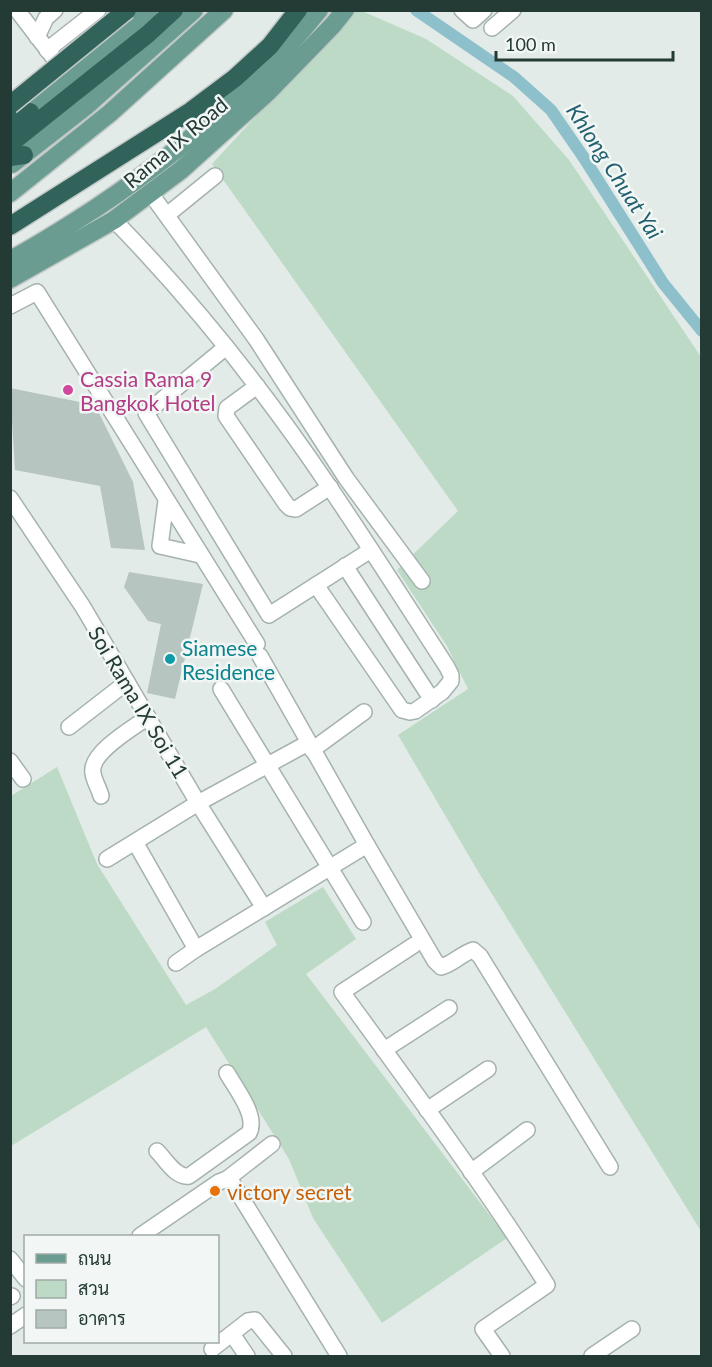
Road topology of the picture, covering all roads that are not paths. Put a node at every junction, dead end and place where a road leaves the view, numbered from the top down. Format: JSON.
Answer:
{"nodes":[{"id":1,"x":17,"y":10,"type":"edge"},
{"id":2,"x":55,"y":10,"type":"edge"},
{"id":3,"x":98,"y":10,"type":"edge"},
{"id":4,"x":127,"y":10,"type":"edge"},
{"id":5,"x":148,"y":10,"type":"edge"},
{"id":6,"x":174,"y":10,"type":"edge"},
{"id":7,"x":195,"y":10,"type":"edge"},
{"id":8,"x":298,"y":10,"type":"edge"},
{"id":9,"x":320,"y":10,"type":"edge"},
{"id":10,"x":345,"y":10,"type":"edge"},
{"id":11,"x":462,"y":10,"type":"edge"},
{"id":12,"x":484,"y":10,"type":"edge"},
{"id":13,"x":513,"y":10,"type":"edge"},
{"id":14,"x":218,"y":16,"type":"edge"},
{"id":15,"x":492,"y":28,"type":"dead end"},
{"id":16,"x":37,"y":37,"type":"junction"},
{"id":17,"x":47,"y":50,"type":"junction"},
{"id":18,"x":70,"y":78,"type":"junction"},
{"id":19,"x":10,"y":105,"type":"edge"},
{"id":20,"x":30,"y":112,"type":"junction"},
{"id":21,"x":10,"y":118,"type":"edge"},
{"id":22,"x":10,"y":126,"type":"edge"},
{"id":23,"x":14,"y":155,"type":"edge"},
{"id":24,"x":215,"y":176,"type":"dead end"},
{"id":25,"x":10,"y":193,"type":"edge"},
{"id":26,"x":151,"y":194,"type":"junction"},
{"id":27,"x":167,"y":215,"type":"junction"},
{"id":28,"x":114,"y":220,"type":"junction"},
{"id":29,"x":10,"y":226,"type":"edge"},
{"id":30,"x":10,"y":260,"type":"edge"},
{"id":31,"x":10,"y":279,"type":"edge"},
{"id":32,"x":10,"y":306,"type":"edge"},
{"id":33,"x":226,"y":347,"type":"junction"},
{"id":34,"x":256,"y":386,"type":"junction"},
{"id":35,"x":330,"y":487,"type":"junction"},
{"id":36,"x":10,"y":498,"type":"edge"},
{"id":37,"x":166,"y":501,"type":"junction"},
{"id":38,"x":371,"y":550,"type":"junction"},
{"id":39,"x":200,"y":555,"type":"junction"},
{"id":40,"x":345,"y":566,"type":"junction"},
{"id":41,"x":422,"y":581,"type":"dead end"},
{"id":42,"x":316,"y":585,"type":"junction"},
{"id":43,"x":127,"y":682,"type":"junction"},
{"id":44,"x":221,"y":689,"type":"dead end"},
{"id":45,"x":432,"y":700,"type":"junction"},
{"id":46,"x":364,"y":712,"type":"dead end"},
{"id":47,"x":148,"y":717,"type":"junction"},
{"id":48,"x":69,"y":727,"type":"dead end"},
{"id":49,"x":310,"y":747,"type":"junction"},
{"id":50,"x":10,"y":761,"type":"edge"},
{"id":51,"x":267,"y":765,"type":"junction"},
{"id":52,"x":23,"y":779,"type":"dead end"},
{"id":53,"x":101,"y":796,"type":"dead end"},
{"id":54,"x":198,"y":803,"type":"junction"},
{"id":55,"x":135,"y":842,"type":"junction"},
{"id":56,"x":367,"y":845,"type":"junction"},
{"id":57,"x":107,"y":859,"type":"dead end"},
{"id":58,"x":329,"y":869,"type":"junction"},
{"id":59,"x":264,"y":908,"type":"junction"},
{"id":60,"x":363,"y":922,"type":"dead end"},
{"id":61,"x":414,"y":945,"type":"dead end"},
{"id":62,"x":196,"y":949,"type":"junction"},
{"id":63,"x":176,"y":963,"type":"dead end"},
{"id":64,"x":449,"y":1008,"type":"dead end"},
{"id":65,"x":384,"y":1050,"type":"junction"},
{"id":66,"x":488,"y":1069,"type":"dead end"},
{"id":67,"x":227,"y":1073,"type":"dead end"},
{"id":68,"x":427,"y":1110,"type":"junction"},
{"id":69,"x":527,"y":1130,"type":"dead end"},
{"id":70,"x":249,"y":1133,"type":"junction"},
{"id":71,"x":157,"y":1151,"type":"dead end"},
{"id":72,"x":610,"y":1167,"type":"dead end"},
{"id":73,"x":195,"y":1172,"type":"junction"},
{"id":74,"x":471,"y":1172,"type":"junction"},
{"id":75,"x":227,"y":1179,"type":"junction"},
{"id":76,"x":205,"y":1192,"type":"junction"},
{"id":77,"x":141,"y":1235,"type":"edge"},
{"id":78,"x":10,"y":1259,"type":"edge"},
{"id":79,"x":24,"y":1276,"type":"edge"},
{"id":80,"x":24,"y":1316,"type":"edge"},
{"id":81,"x":10,"y":1326,"type":"edge"},
{"id":82,"x":632,"y":1329,"type":"dead end"},
{"id":83,"x":232,"y":1334,"type":"junction"},
{"id":84,"x":212,"y":1349,"type":"edge"},
{"id":85,"x":247,"y":1356,"type":"edge"},
{"id":86,"x":284,"y":1356,"type":"edge"},
{"id":87,"x":339,"y":1356,"type":"edge"},
{"id":88,"x":502,"y":1356,"type":"edge"},
{"id":89,"x":592,"y":1356,"type":"edge"}],
"edges":[{"from":1,"to":16,"type":"street"},
{"from":2,"to":16,"type":"street"},
{"from":3,"to":17,"type":"street"},
{"from":4,"to":19,"type":"highway","bridge":true},
{"from":5,"to":18,"type":"main road"},
{"from":6,"to":23,"type":"highway"},
{"from":7,"to":23,"type":"main road"},
{"from":8,"to":29,"type":"highway"},
{"from":9,"to":30,"type":"main road"},
{"from":10,"to":26,"type":"main road","name":"Rama IX Road"},
{"from":11,"to":12,"type":"street"},
{"from":13,"to":15,"type":"street"},
{"from":14,"to":25,"type":"main road"},
{"from":16,"to":17,"type":"street"},
{"from":17,"to":18,"type":"street"},
{"from":18,"to":20,"type":"main road"},
{"from":20,"to":21,"type":"main road"},
{"from":20,"to":22,"type":"highway"},
{"from":24,"to":27,"type":"street"},
{"from":26,"to":27,"type":"street"},
{"from":26,"to":28,"type":"main road","name":"Rama IX Road"},
{"from":27,"to":41,"type":"street"},
{"from":28,"to":31,"type":"main road","name":"Rama IX Road"},
{"from":28,"to":33,"type":"street"},
{"from":32,"to":37,"type":"street"},
{"from":33,"to":34,"type":"street"},
{"from":33,"to":42,"type":"street"},
{"from":34,"to":35,"type":"street"},
{"from":34,"to":35,"type":"street"},
{"from":35,"to":38,"type":"street"},
{"from":36,"to":43,"type":"street","name":"Soi Rama IX Soi 11"},
{"from":37,"to":39,"type":"street"},
{"from":37,"to":39,"type":"street"},
{"from":38,"to":40,"type":"street"},
{"from":38,"to":45,"type":"street"},
{"from":39,"to":49,"type":"street"},
{"from":40,"to":42,"type":"street"},
{"from":40,"to":45,"type":"street"},
{"from":42,"to":45,"type":"street"},
{"from":43,"to":47,"type":"street","name":"Soi Rama IX Soi 11"},
{"from":43,"to":48,"type":"street"},
{"from":44,"to":51,"type":"street"},
{"from":46,"to":49,"type":"street"},
{"from":47,"to":53,"type":"street"},
{"from":47,"to":54,"type":"street","name":"Soi Rama IX Soi 11"},
{"from":49,"to":51,"type":"street"},
{"from":49,"to":56,"type":"street"},
{"from":50,"to":52,"type":"street"},
{"from":51,"to":54,"type":"street"},
{"from":51,"to":58,"type":"street"},
{"from":54,"to":55,"type":"street"},
{"from":54,"to":59,"type":"street","name":"Soi Rama IX Soi 11"},
{"from":55,"to":57,"type":"street"},
{"from":55,"to":62,"type":"street"},
{"from":56,"to":58,"type":"street"},
{"from":56,"to":72,"type":"street"},
{"from":58,"to":59,"type":"street"},
{"from":58,"to":60,"type":"street"},
{"from":59,"to":62,"type":"street"},
{"from":61,"to":65,"type":"street"},
{"from":62,"to":63,"type":"street"},
{"from":64,"to":65,"type":"street"},
{"from":65,"to":68,"type":"street"},
{"from":66,"to":68,"type":"street"},
{"from":67,"to":70,"type":"street"},
{"from":68,"to":74,"type":"street"},
{"from":69,"to":74,"type":"street"},
{"from":70,"to":73,"type":"street"},
{"from":70,"to":75,"type":"street"},
{"from":71,"to":73,"type":"street"},
{"from":73,"to":76,"type":"street"},
{"from":74,"to":88,"type":"street"},
{"from":75,"to":76,"type":"street"},
{"from":75,"to":87,"type":"street"},
{"from":76,"to":77,"type":"street"},
{"from":78,"to":79,"type":"street"},
{"from":80,"to":81,"type":"street"},
{"from":82,"to":89,"type":"street"},
{"from":83,"to":84,"type":"street"},
{"from":83,"to":85,"type":"street"},
{"from":83,"to":86,"type":"street"}]}
